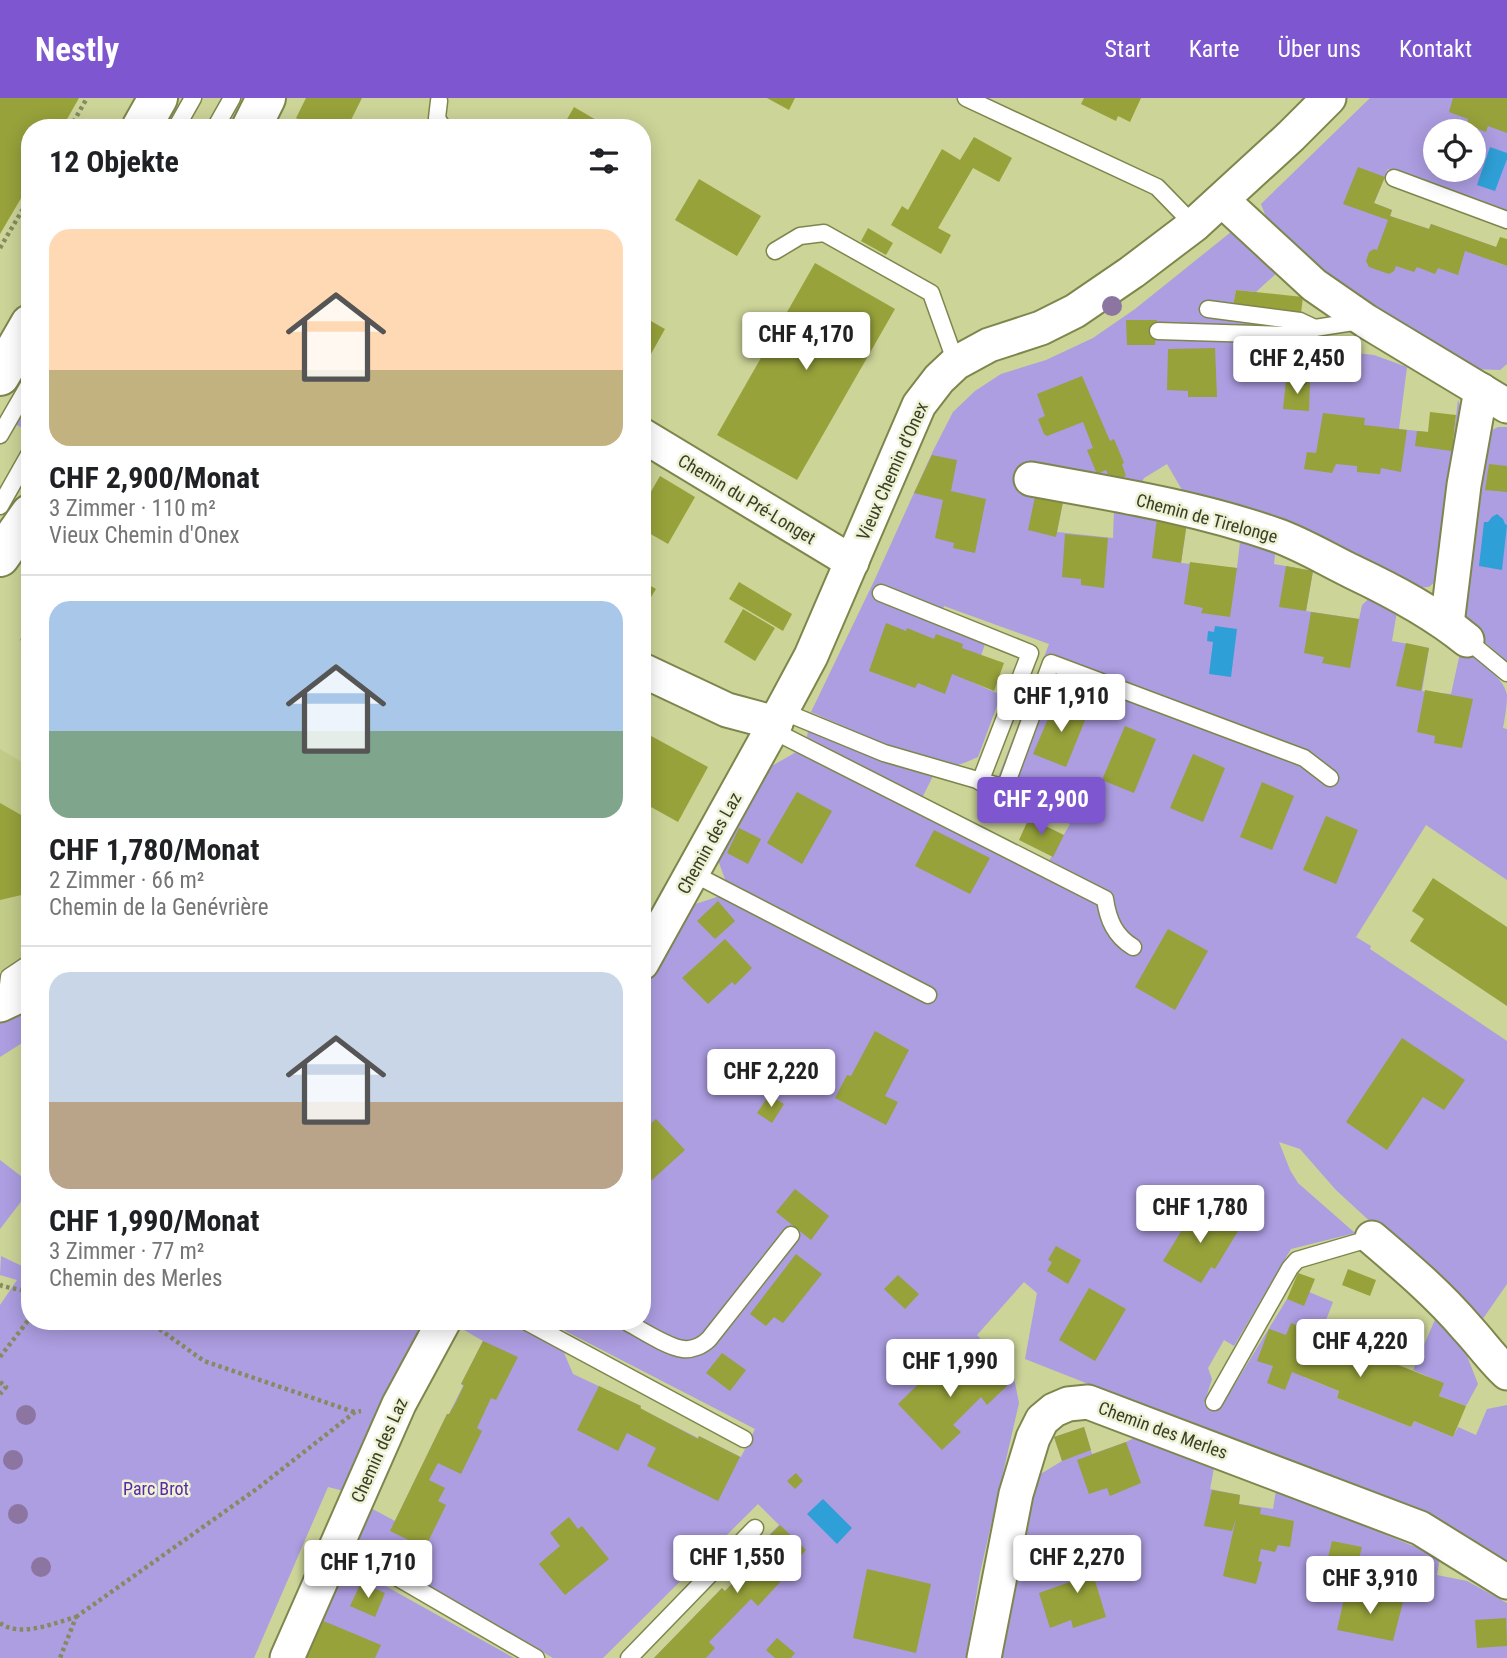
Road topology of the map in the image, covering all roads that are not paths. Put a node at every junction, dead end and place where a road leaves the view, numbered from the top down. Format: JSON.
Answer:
{"nodes":[{"id":1,"x":158,"y":98,"type":"edge"},
{"id":2,"x":193,"y":98,"type":"edge"},
{"id":3,"x":232,"y":98,"type":"edge"},
{"id":4,"x":265,"y":98,"type":"edge"},
{"id":5,"x":966,"y":98,"type":"edge"},
{"id":6,"x":1329,"y":98,"type":"edge"},
{"id":7,"x":439,"y":101,"type":"dead end"},
{"id":8,"x":146,"y":119,"type":"edge"},
{"id":9,"x":181,"y":119,"type":"edge"},
{"id":10,"x":220,"y":119,"type":"edge"},
{"id":11,"x":255,"y":119,"type":"edge"},
{"id":12,"x":438,"y":119,"type":"edge"},
{"id":13,"x":1394,"y":178,"type":"dead end"},
{"id":14,"x":1222,"y":200,"type":"junction"},
{"id":15,"x":1507,"y":220,"type":"edge"},
{"id":16,"x":1194,"y":225,"type":"junction"},
{"id":17,"x":775,"y":251,"type":"dead end"},
{"id":18,"x":1208,"y":309,"type":"dead end"},
{"id":19,"x":1366,"y":321,"type":"junction"},
{"id":20,"x":1311,"y":330,"type":"junction"},
{"id":21,"x":1158,"y":331,"type":"dead end"},
{"id":22,"x":21,"y":340,"type":"edge"},
{"id":23,"x":956,"y":363,"type":"junction"},
{"id":24,"x":0,"y":376,"type":"edge"},
{"id":25,"x":1300,"y":377,"type":"dead end"},
{"id":26,"x":21,"y":399,"type":"edge"},
{"id":27,"x":1500,"y":401,"type":"edge"},
{"id":28,"x":0,"y":435,"type":"edge"},
{"id":29,"x":651,"y":440,"type":"edge"},
{"id":30,"x":21,"y":469,"type":"edge"},
{"id":31,"x":1031,"y":479,"type":"dead end"},
{"id":32,"x":0,"y":506,"type":"edge"},
{"id":33,"x":21,"y":527,"type":"edge"},
{"id":34,"x":0,"y":557,"type":"edge"},
{"id":35,"x":852,"y":562,"type":"junction"},
{"id":36,"x":881,"y":593,"type":"dead end"},
{"id":37,"x":1457,"y":632,"type":"junction"},
{"id":38,"x":1507,"y":673,"type":"edge"},
{"id":39,"x":651,"y":674,"type":"edge"},
{"id":40,"x":776,"y":721,"type":"junction"},
{"id":41,"x":1330,"y":778,"type":"dead end"},
{"id":42,"x":980,"y":782,"type":"junction"},
{"id":43,"x":692,"y":873,"type":"junction"},
{"id":44,"x":651,"y":947,"type":"edge"},
{"id":45,"x":1133,"y":947,"type":"dead end"},
{"id":46,"x":21,"y":969,"type":"edge"},
{"id":47,"x":928,"y":995,"type":"dead end"},
{"id":48,"x":12,"y":1000,"type":"edge"},
{"id":49,"x":791,"y":1235,"type":"dead end"},
{"id":50,"x":1372,"y":1238,"type":"joint"},
{"id":51,"x":439,"y":1330,"type":"edge"},
{"id":52,"x":542,"y":1330,"type":"edge"},
{"id":53,"x":642,"y":1330,"type":"edge"},
{"id":54,"x":1507,"y":1373,"type":"edge"},
{"id":55,"x":1214,"y":1402,"type":"dead end"},
{"id":56,"x":744,"y":1439,"type":"dead end"},
{"id":57,"x":755,"y":1528,"type":"dead end"},
{"id":58,"x":338,"y":1543,"type":"junction"},
{"id":59,"x":1507,"y":1582,"type":"edge"},
{"id":60,"x":287,"y":1658,"type":"edge"},
{"id":61,"x":536,"y":1658,"type":"edge"},
{"id":62,"x":629,"y":1658,"type":"edge"},
{"id":63,"x":984,"y":1658,"type":"edge"}],
"edges":[{"from":1,"to":8,"type":"main road"},
{"from":2,"to":9,"type":"lane"},
{"from":3,"to":10,"type":"lane"},
{"from":4,"to":11,"type":"main road"},
{"from":5,"to":16,"type":"lane"},
{"from":6,"to":14,"type":"street","name":"Vieux Chemin d'Onex"},
{"from":7,"to":12,"type":"lane"},
{"from":13,"to":15,"type":"lane"},
{"from":14,"to":16,"type":"street","name":"Vieux Chemin d'Onex"},
{"from":14,"to":19,"type":"street"},
{"from":16,"to":23,"type":"street","name":"Vieux Chemin d'Onex"},
{"from":17,"to":23,"type":"lane"},
{"from":18,"to":20,"type":"lane"},
{"from":19,"to":20,"type":"lane"},
{"from":19,"to":27,"type":"street"},
{"from":20,"to":21,"type":"lane"},
{"from":20,"to":25,"type":"lane"},
{"from":22,"to":24,"type":"main road"},
{"from":23,"to":35,"type":"street","name":"Vieux Chemin d'Onex"},
{"from":26,"to":28,"type":"lane"},
{"from":27,"to":37,"type":"street"},
{"from":29,"to":35,"type":"street","name":"Chemin du Pré-Longet"},
{"from":30,"to":32,"type":"lane"},
{"from":31,"to":37,"type":"street","name":"Chemin de Tirelonge"},
{"from":33,"to":34,"type":"main road"},
{"from":35,"to":40,"type":"street","name":"Vieux Chemin d'Onex"},
{"from":36,"to":42,"type":"lane"},
{"from":37,"to":38,"type":"lane"},
{"from":39,"to":40,"type":"street"},
{"from":40,"to":42,"type":"lane"},
{"from":40,"to":43,"type":"street","name":"Chemin des Laz"},
{"from":40,"to":45,"type":"lane"},
{"from":41,"to":42,"type":"lane"},
{"from":43,"to":44,"type":"street","name":"Chemin des Laz"},
{"from":43,"to":47,"type":"lane"},
{"from":46,"to":48,"type":"lane"},
{"from":49,"to":53,"type":"lane"},
{"from":50,"to":54,"type":"street"},
{"from":50,"to":55,"type":"lane"},
{"from":51,"to":58,"type":"street","name":"Chemin des Laz"},
{"from":52,"to":56,"type":"lane"},
{"from":57,"to":62,"type":"lane"},
{"from":58,"to":60,"type":"street","name":"Chemin des Laz"},
{"from":58,"to":61,"type":"lane"},
{"from":59,"to":63,"type":"street","name":"Chemin des Merles"}]}
